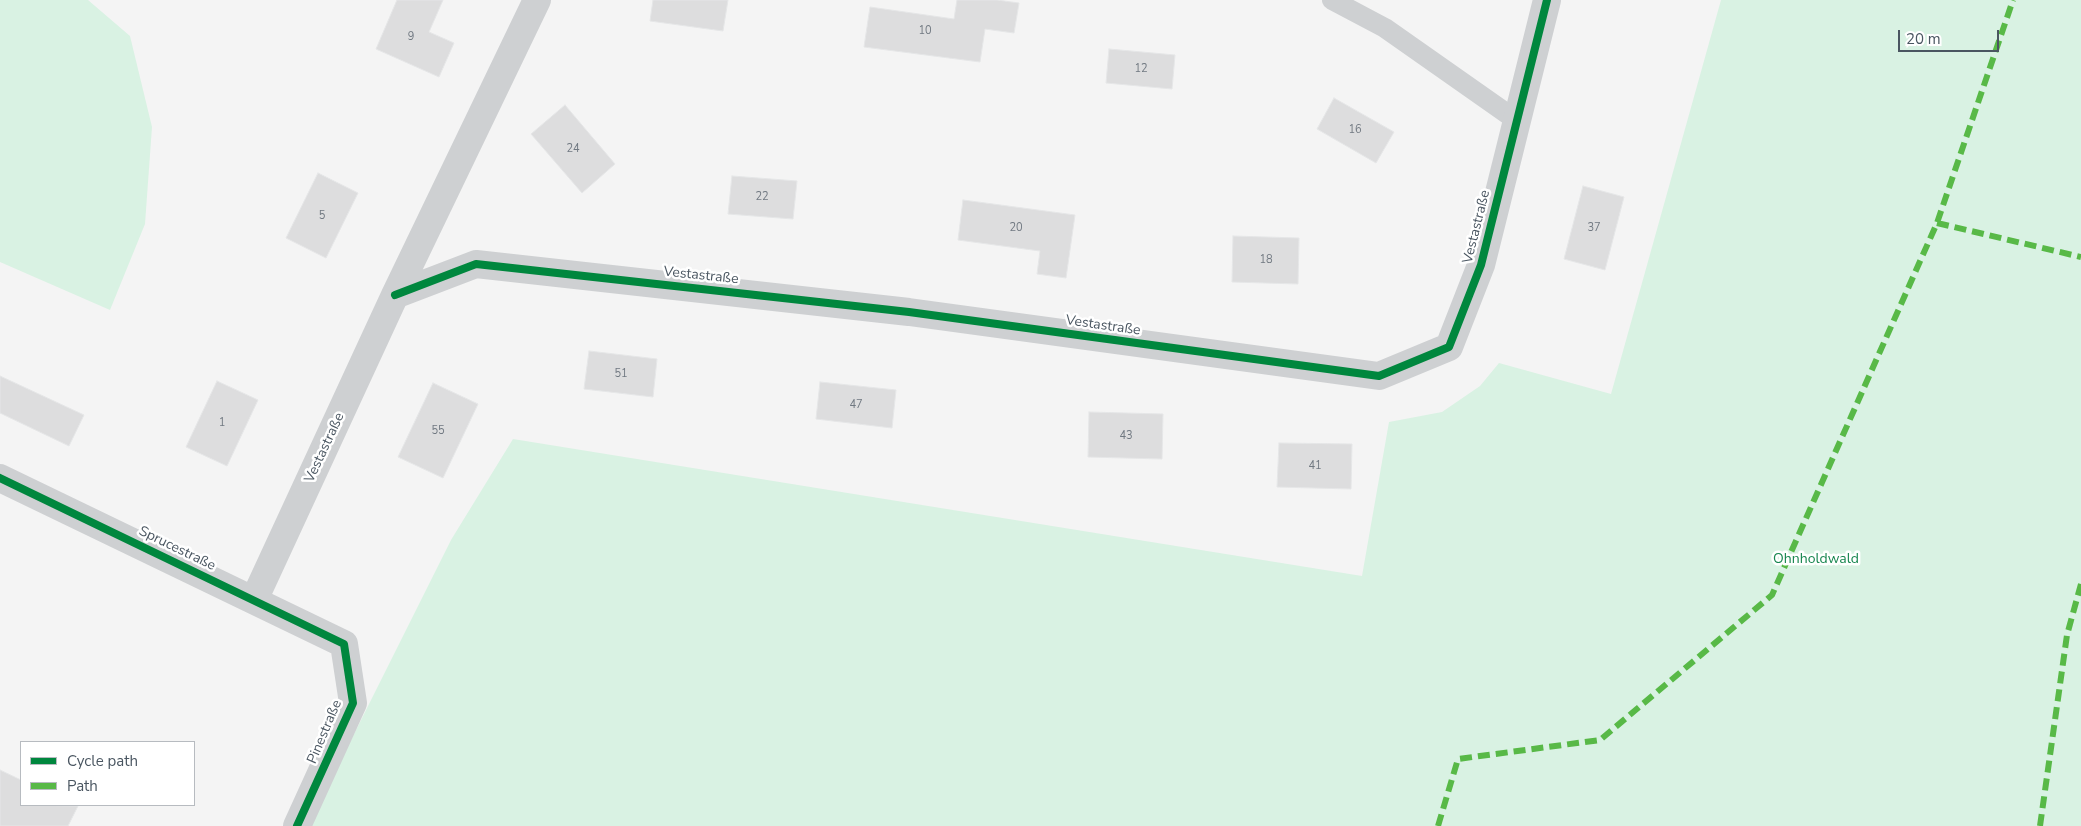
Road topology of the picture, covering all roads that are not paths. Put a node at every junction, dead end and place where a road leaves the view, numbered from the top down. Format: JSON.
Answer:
{"nodes":[{"id":1,"x":537,"y":0,"type":"edge"},
{"id":2,"x":1332,"y":0,"type":"edge"},
{"id":3,"x":1547,"y":0,"type":"edge"},
{"id":4,"x":1516,"y":120,"type":"junction"},
{"id":5,"x":395,"y":295,"type":"junction"},
{"id":6,"x":0,"y":478,"type":"edge"},
{"id":7,"x":254,"y":600,"type":"junction"},
{"id":8,"x":344,"y":644,"type":"joint"},
{"id":9,"x":297,"y":826,"type":"edge"}],
"edges":[{"from":1,"to":5,"type":"street","name":"Vestastraße"},
{"from":2,"to":4,"type":"lane"},
{"from":3,"to":4,"type":"street","name":"Vestastraße"},
{"from":4,"to":5,"type":"street","name":"Vestastraße"},
{"from":5,"to":7,"type":"street","name":"Vestastraße"},
{"from":6,"to":7,"type":"street","name":"Sprucestraße"},
{"from":7,"to":8,"type":"street","name":"Sprucestraße"},
{"from":8,"to":9,"type":"street","name":"Pinestraße"}]}
